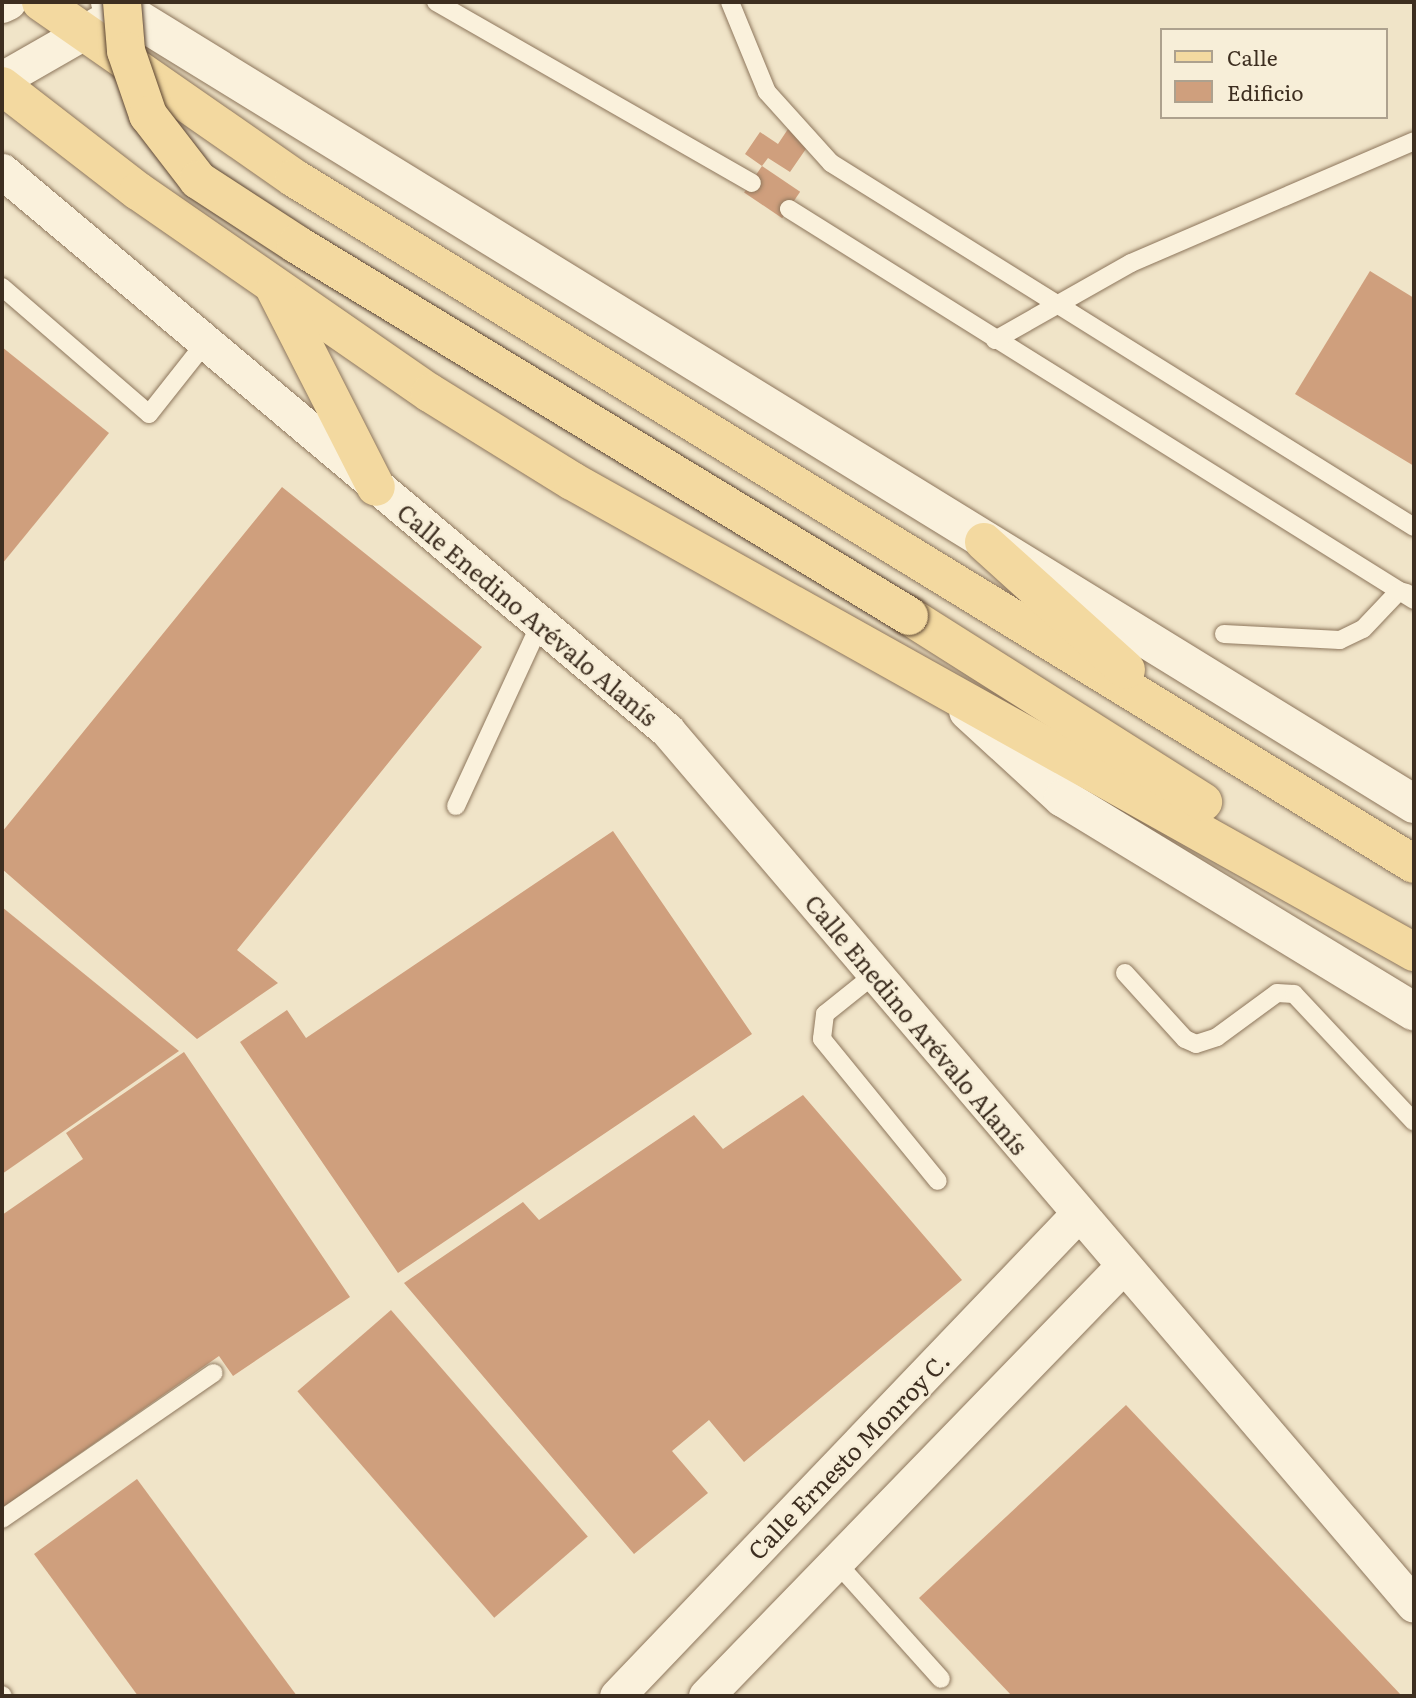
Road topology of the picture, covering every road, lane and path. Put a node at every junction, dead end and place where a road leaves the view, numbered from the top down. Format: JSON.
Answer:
{"nodes":[{"id":1,"x":8,"y":2,"type":"edge"},
{"id":2,"x":41,"y":2,"type":"edge"},
{"id":3,"x":436,"y":2,"type":"edge"},
{"id":4,"x":730,"y":2,"type":"edge"},
{"id":5,"x":124,"y":4,"type":"edge"},
{"id":6,"x":2,"y":5,"type":"edge"},
{"id":7,"x":80,"y":33,"type":"junction"},
{"id":8,"x":2,"y":79,"type":"edge"},
{"id":9,"x":2,"y":86,"type":"edge"},
{"id":10,"x":1414,"y":141,"type":"edge"},
{"id":11,"x":2,"y":171,"type":"edge"},
{"id":12,"x":752,"y":183,"type":"dead end"},
{"id":13,"x":789,"y":209,"type":"dead end"},
{"id":14,"x":273,"y":284,"type":"junction"},
{"id":15,"x":2,"y":287,"type":"edge"},
{"id":16,"x":1058,"y":307,"type":"junction"},
{"id":17,"x":995,"y":340,"type":"junction"},
{"id":18,"x":205,"y":342,"type":"junction"},
{"id":19,"x":376,"y":487,"type":"junction"},
{"id":20,"x":1414,"y":527,"type":"edge"},
{"id":21,"x":984,"y":542,"type":"junction"},
{"id":22,"x":1409,"y":595,"type":"edge"},
{"id":23,"x":540,"y":624,"type":"junction"},
{"id":24,"x":1224,"y":634,"type":"dead end"},
{"id":25,"x":941,"y":685,"type":"junction"},
{"id":26,"x":1197,"y":735,"type":"junction"},
{"id":27,"x":1414,"y":803,"type":"edge"},
{"id":28,"x":456,"y":806,"type":"dead end"},
{"id":29,"x":1414,"y":864,"type":"edge"},
{"id":30,"x":1362,"y":919,"type":"junction"},
{"id":31,"x":1414,"y":952,"type":"edge"},
{"id":32,"x":1125,"y":973,"type":"dead end"},
{"id":33,"x":875,"y":974,"type":"junction"},
{"id":34,"x":1414,"y":1011,"type":"edge"},
{"id":35,"x":1414,"y":1122,"type":"edge"},
{"id":36,"x":938,"y":1181,"type":"dead end"},
{"id":37,"x":1079,"y":1213,"type":"junction"},
{"id":38,"x":1123,"y":1266,"type":"junction"},
{"id":39,"x":214,"y":1373,"type":"dead end"},
{"id":40,"x":2,"y":1519,"type":"edge"},
{"id":41,"x":836,"y":1562,"type":"junction"},
{"id":42,"x":1414,"y":1605,"type":"edge"},
{"id":43,"x":941,"y":1679,"type":"dead end"},
{"id":44,"x":617,"y":1696,"type":"edge"},
{"id":45,"x":706,"y":1696,"type":"edge"}],
"edges":[{"from":1,"to":6,"type":"street"},
{"from":2,"to":7,"type":"main road"},
{"from":3,"to":12,"type":"lane"},
{"from":4,"to":16,"type":"lane"},
{"from":5,"to":7,"type":"street"},
{"from":5,"to":21,"type":"street"},
{"from":5,"to":30,"type":"main road","bridge":true},
{"from":7,"to":8,"type":"street"},
{"from":7,"to":26,"type":"main road"},
{"from":9,"to":14,"type":"main road"},
{"from":10,"to":16,"type":"lane"},
{"from":11,"to":18,"type":"street","name":"Calle Enedino Arévalo Alanís"},
{"from":13,"to":17,"type":"lane"},
{"from":14,"to":19,"type":"main road"},
{"from":14,"to":25,"type":"main road"},
{"from":15,"to":18,"type":"lane"},
{"from":16,"to":17,"type":"lane"},
{"from":16,"to":20,"type":"lane"},
{"from":17,"to":22,"type":"lane"},
{"from":18,"to":19,"type":"street","name":"Calle Enedino Arévalo Alanís"},
{"from":19,"to":23,"type":"street","name":"Calle Enedino Arévalo Alanís"},
{"from":21,"to":26,"type":"main road"},
{"from":21,"to":27,"type":"street"},
{"from":22,"to":24,"type":"lane"},
{"from":23,"to":28,"type":"lane"},
{"from":23,"to":33,"type":"street","name":"Calle Enedino Arévalo Alanís"},
{"from":25,"to":30,"type":"main road"},
{"from":25,"to":34,"type":"street"},
{"from":26,"to":29,"type":"main road"},
{"from":30,"to":31,"type":"main road"},
{"from":32,"to":35,"type":"lane"},
{"from":33,"to":36,"type":"lane"},
{"from":33,"to":37,"type":"street","name":"Calle Enedino Arévalo Alanís"},
{"from":37,"to":38,"type":"street","name":"Calle Enedino Arévalo Alanís"},
{"from":37,"to":44,"type":"street","name":"Calle Ernesto Monroy C."},
{"from":38,"to":41,"type":"street"},
{"from":38,"to":42,"type":"street","name":"Calle Enedino Arévalo Alanís"},
{"from":39,"to":40,"type":"lane"},
{"from":41,"to":43,"type":"lane"},
{"from":41,"to":45,"type":"street"}]}
